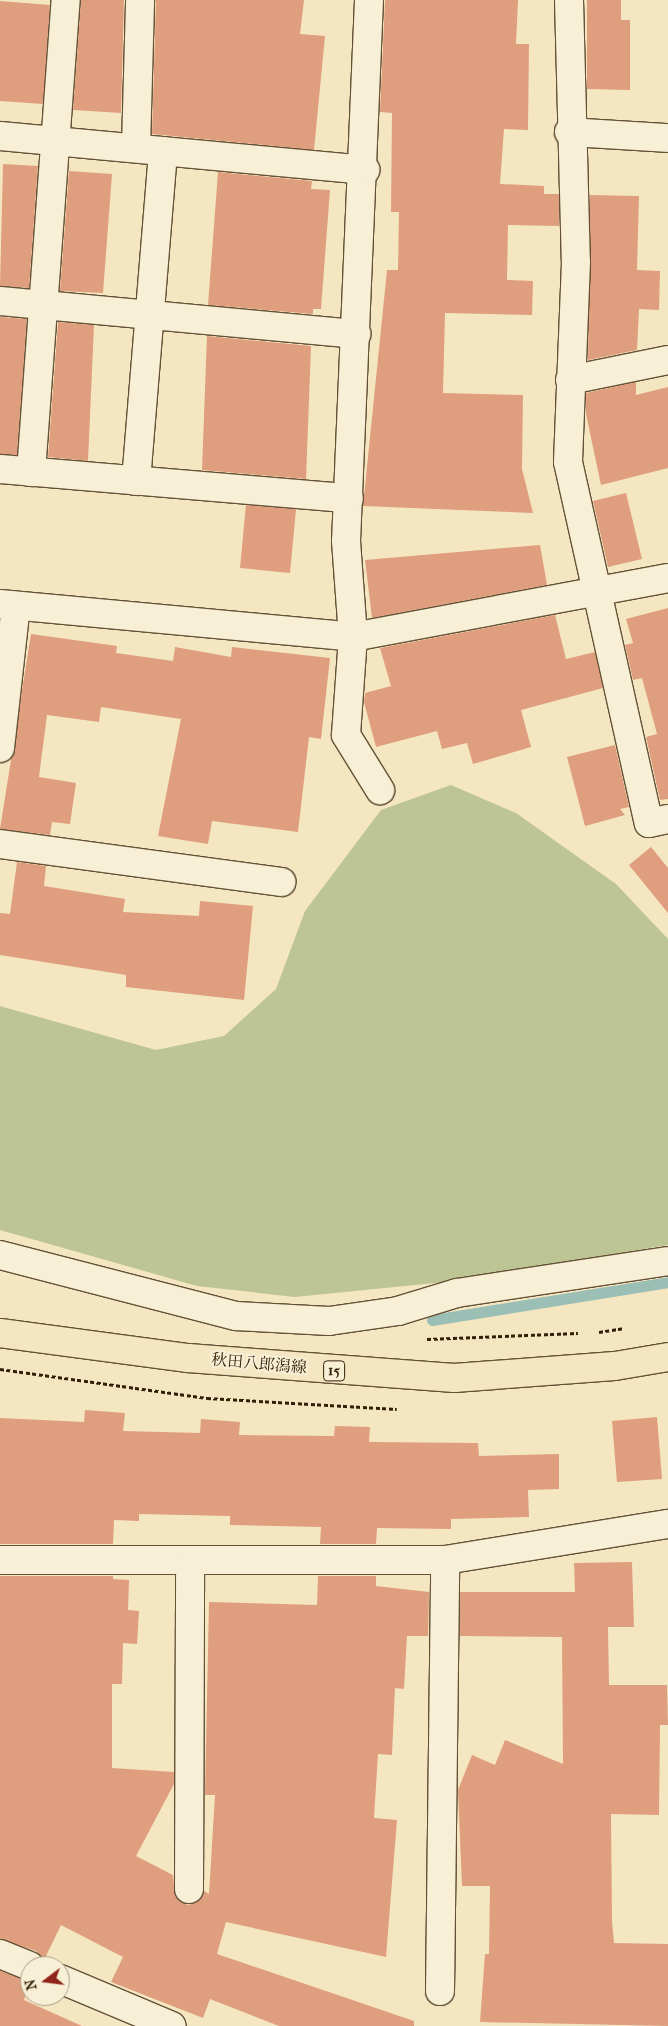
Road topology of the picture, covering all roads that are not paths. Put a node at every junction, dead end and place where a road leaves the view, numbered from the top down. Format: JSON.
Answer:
{"nodes":[{"id":1,"x":66,"y":0,"type":"edge"},
{"id":2,"x":140,"y":0,"type":"edge"},
{"id":3,"x":369,"y":0,"type":"edge"},
{"id":4,"x":569,"y":0,"type":"edge"},
{"id":5,"x":569,"y":132,"type":"junction"},
{"id":6,"x":0,"y":136,"type":"edge"},
{"id":7,"x":668,"y":138,"type":"edge"},
{"id":8,"x":57,"y":141,"type":"junction"},
{"id":9,"x":136,"y":147,"type":"junction"},
{"id":10,"x":163,"y":151,"type":"junction"},
{"id":11,"x":365,"y":170,"type":"junction"},
{"id":12,"x":0,"y":302,"type":"edge"},
{"id":13,"x":44,"y":306,"type":"junction"},
{"id":14,"x":149,"y":313,"type":"junction"},
{"id":15,"x":356,"y":334,"type":"junction"},
{"id":16,"x":668,"y":360,"type":"edge"},
{"id":17,"x":570,"y":380,"type":"junction"},
{"id":18,"x":0,"y":469,"type":"edge"},
{"id":19,"x":31,"y":472,"type":"junction"},
{"id":20,"x":136,"y":481,"type":"junction"},
{"id":21,"x":348,"y":498,"type":"junction"},
{"id":22,"x":668,"y":578,"type":"edge"},
{"id":23,"x":596,"y":594,"type":"junction"},
{"id":24,"x":8,"y":605,"type":"edge"},
{"id":25,"x":353,"y":637,"type":"junction"},
{"id":26,"x":0,"y":748,"type":"edge"},
{"id":27,"x":380,"y":790,"type":"dead end"},
{"id":28,"x":668,"y":819,"type":"edge"},
{"id":29,"x":0,"y":844,"type":"edge"},
{"id":30,"x":282,"y":882,"type":"dead end"},
{"id":31,"x":0,"y":1255,"type":"edge"},
{"id":32,"x":668,"y":1260,"type":"edge"},
{"id":33,"x":0,"y":1332,"type":"edge"},
{"id":34,"x":668,"y":1357,"type":"edge"},
{"id":35,"x":668,"y":1524,"type":"edge"},
{"id":36,"x":0,"y":1560,"type":"edge"},
{"id":37,"x":190,"y":1560,"type":"junction"},
{"id":38,"x":445,"y":1560,"type":"junction"},
{"id":39,"x":189,"y":1889,"type":"dead end"},
{"id":40,"x":0,"y":1954,"type":"edge"},
{"id":41,"x":20,"y":1962,"type":"edge"},
{"id":42,"x":70,"y":1983,"type":"edge"},
{"id":43,"x":440,"y":1991,"type":"dead end"},
{"id":44,"x":172,"y":2026,"type":"edge"}],
"edges":[{"from":1,"to":8,"type":"street"},
{"from":2,"to":9,"type":"street"},
{"from":3,"to":11,"type":"street"},
{"from":4,"to":5,"type":"street"},
{"from":5,"to":7,"type":"street"},
{"from":5,"to":17,"type":"street"},
{"from":6,"to":8,"type":"street"},
{"from":8,"to":9,"type":"street"},
{"from":8,"to":13,"type":"street"},
{"from":9,"to":10,"type":"street"},
{"from":10,"to":11,"type":"street"},
{"from":10,"to":14,"type":"street"},
{"from":11,"to":15,"type":"street"},
{"from":12,"to":13,"type":"street"},
{"from":13,"to":14,"type":"street"},
{"from":13,"to":19,"type":"street"},
{"from":14,"to":15,"type":"street"},
{"from":14,"to":20,"type":"street"},
{"from":15,"to":21,"type":"street"},
{"from":16,"to":17,"type":"street"},
{"from":17,"to":23,"type":"street"},
{"from":18,"to":19,"type":"street"},
{"from":19,"to":20,"type":"street"},
{"from":20,"to":21,"type":"street"},
{"from":21,"to":25,"type":"street"},
{"from":22,"to":23,"type":"street"},
{"from":23,"to":25,"type":"street"},
{"from":23,"to":28,"type":"street"},
{"from":24,"to":25,"type":"street"},
{"from":24,"to":26,"type":"street"},
{"from":25,"to":27,"type":"street"},
{"from":29,"to":30,"type":"street"},
{"from":31,"to":32,"type":"street"},
{"from":33,"to":34,"type":"main road","name":"秋田八郎潟線","number":"15"},
{"from":35,"to":38,"type":"street"},
{"from":36,"to":37,"type":"street"},
{"from":37,"to":38,"type":"street"},
{"from":37,"to":39,"type":"street"},
{"from":38,"to":43,"type":"street"},
{"from":40,"to":41,"type":"street"},
{"from":42,"to":44,"type":"street"}]}
